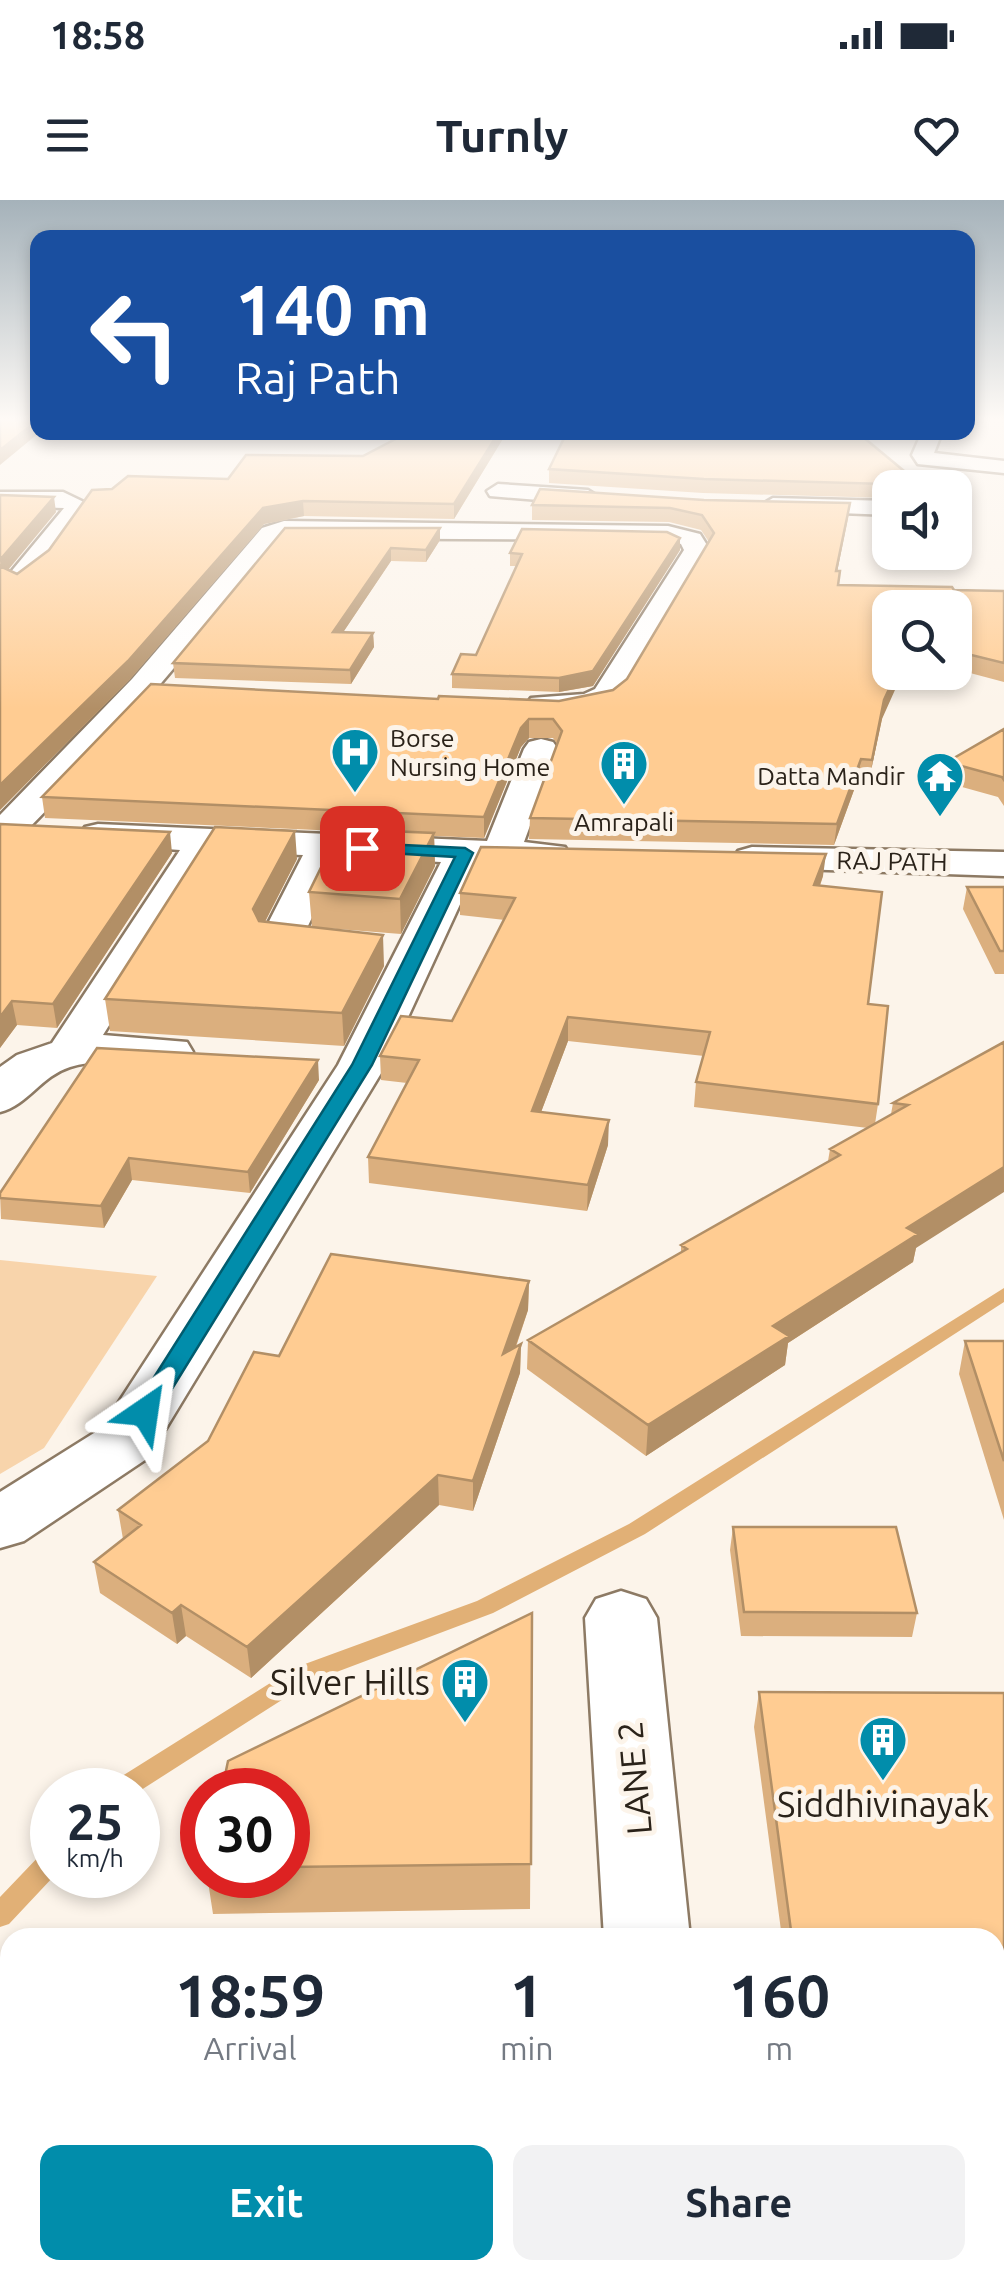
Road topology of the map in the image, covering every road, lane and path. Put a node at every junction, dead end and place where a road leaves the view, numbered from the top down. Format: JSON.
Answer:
{"nodes":[{"id":1,"x":71,"y":515,"type":"edge"},
{"id":2,"x":872,"y":526,"type":"edge"},
{"id":3,"x":857,"y":534,"type":"dead end"},
{"id":4,"x":691,"y":538,"type":"junction"},
{"id":5,"x":728,"y":538,"type":"edge"},
{"id":6,"x":18,"y":580,"type":"edge"},
{"id":7,"x":144,"y":689,"type":"junction"},
{"id":8,"x":184,"y":691,"type":"edge"},
{"id":9,"x":520,"y":704,"type":"edge"},
{"id":10,"x":541,"y":749,"type":"edge"},
{"id":11,"x":3,"y":830,"type":"edge"},
{"id":12,"x":206,"y":840,"type":"junction"},
{"id":13,"x":327,"y":846,"type":"junction"},
{"id":14,"x":483,"y":854,"type":"junction"},
{"id":15,"x":578,"y":856,"type":"edge"},
{"id":16,"x":713,"y":858,"type":"edge"},
{"id":17,"x":1004,"y":864,"type":"edge"},
{"id":18,"x":418,"y":952,"type":"junction"},
{"id":19,"x":70,"y":1050,"type":"junction"},
{"id":20,"x":214,"y":1055,"type":"edge"},
{"id":21,"x":307,"y":1061,"type":"edge"},
{"id":22,"x":362,"y":1065,"type":"junction"},
{"id":23,"x":0,"y":1097,"type":"edge"},
{"id":24,"x":0,"y":1524,"type":"edge"},
{"id":25,"x":622,"y":1618,"type":"dead end"},
{"id":26,"x":646,"y":1928,"type":"edge"}],
"edges":[{"from":1,"to":6,"type":"street"},
{"from":2,"to":3,"type":"street"},
{"from":4,"to":5,"type":"street"},
{"from":4,"to":7,"type":"street"},
{"from":4,"to":9,"type":"street"},
{"from":7,"to":8,"type":"street"},
{"from":7,"to":11,"type":"street"},
{"from":10,"to":14,"type":"street"},
{"from":11,"to":12,"type":"street"},
{"from":12,"to":13,"type":"street"},
{"from":12,"to":19,"type":"street"},
{"from":13,"to":14,"type":"street"},
{"from":13,"to":18,"type":"street"},
{"from":14,"to":15,"type":"street"},
{"from":14,"to":18,"type":"street"},
{"from":16,"to":17,"type":"street","name":"RAJ PATH"},
{"from":18,"to":22,"type":"street"},
{"from":19,"to":20,"type":"street"},
{"from":19,"to":23,"type":"street"},
{"from":21,"to":22,"type":"street"},
{"from":22,"to":24,"type":"street"},
{"from":25,"to":26,"type":"street","name":"LANE 2"}]}
